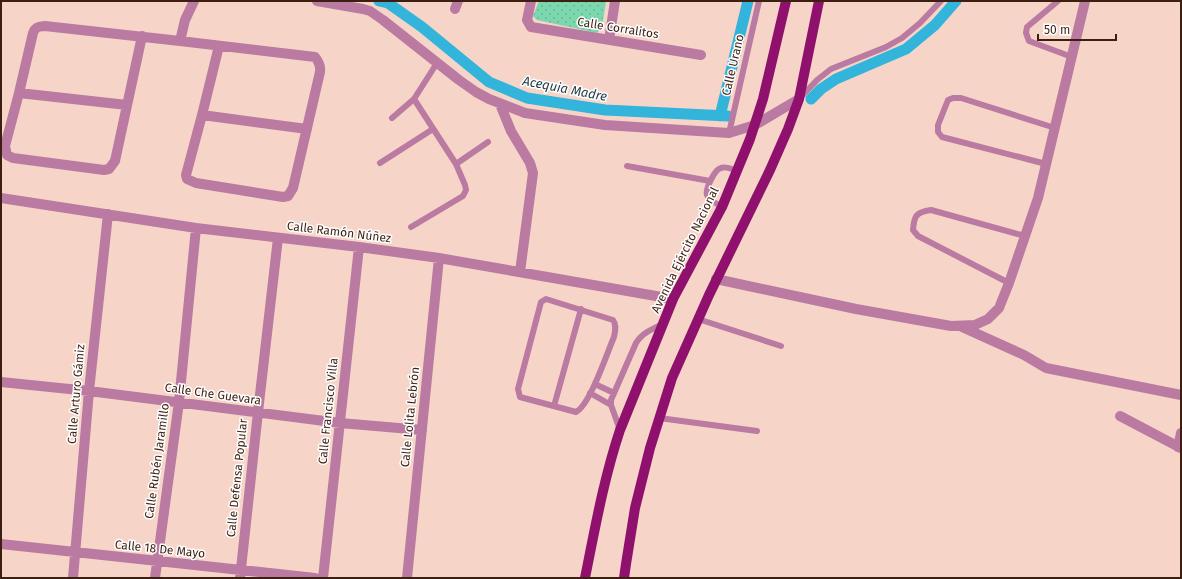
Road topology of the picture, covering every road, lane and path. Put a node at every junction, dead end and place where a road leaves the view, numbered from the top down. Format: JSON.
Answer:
{"nodes":[{"id":1,"x":194,"y":1,"type":"edge"},
{"id":2,"x":317,"y":1,"type":"edge"},
{"id":3,"x":531,"y":1,"type":"edge"},
{"id":4,"x":616,"y":1,"type":"edge"},
{"id":5,"x":758,"y":1,"type":"edge"},
{"id":6,"x":786,"y":1,"type":"edge"},
{"id":7,"x":819,"y":1,"type":"edge"},
{"id":8,"x":941,"y":1,"type":"edge"},
{"id":9,"x":1058,"y":1,"type":"edge"},
{"id":10,"x":1085,"y":1,"type":"edge"},
{"id":11,"x":142,"y":36,"type":"junction"},
{"id":12,"x":180,"y":40,"type":"junction"},
{"id":13,"x":609,"y":40,"type":"junction"},
{"id":14,"x":219,"y":46,"type":"junction"},
{"id":15,"x":701,"y":55,"type":"dead end"},
{"id":16,"x":1072,"y":57,"type":"junction"},
{"id":17,"x":437,"y":63,"type":"junction"},
{"id":18,"x":19,"y":93,"type":"junction"},
{"id":19,"x":414,"y":99,"type":"junction"},
{"id":20,"x":799,"y":99,"type":"junction"},
{"id":21,"x":500,"y":104,"type":"junction"},
{"id":22,"x":127,"y":105,"type":"junction"},
{"id":23,"x":202,"y":115,"type":"junction"},
{"id":24,"x":392,"y":118,"type":"dead end"},
{"id":25,"x":755,"y":125,"type":"junction"},
{"id":26,"x":1055,"y":128,"type":"junction"},
{"id":27,"x":307,"y":129,"type":"junction"},
{"id":28,"x":433,"y":129,"type":"junction"},
{"id":29,"x":729,"y":133,"type":"junction"},
{"id":30,"x":488,"y":142,"type":"dead end"},
{"id":31,"x":380,"y":163,"type":"dead end"},
{"id":32,"x":456,"y":164,"type":"junction"},
{"id":33,"x":1046,"y":164,"type":"junction"},
{"id":34,"x":627,"y":166,"type":"dead end"},
{"id":35,"x":736,"y":171,"type":"junction"},
{"id":36,"x":710,"y":181,"type":"junction"},
{"id":37,"x":1,"y":198,"type":"edge"},
{"id":38,"x":722,"y":207,"type":"junction"},
{"id":39,"x":108,"y":214,"type":"junction"},
{"id":40,"x":411,"y":226,"type":"dead end"},
{"id":41,"x":196,"y":228,"type":"junction"},
{"id":42,"x":1025,"y":236,"type":"junction"},
{"id":43,"x":278,"y":238,"type":"junction"},
{"id":44,"x":359,"y":247,"type":"junction"},
{"id":45,"x":439,"y":258,"type":"junction"},
{"id":46,"x":520,"y":272,"type":"junction"},
{"id":47,"x":716,"y":280,"type":"junction"},
{"id":48,"x":1009,"y":283,"type":"junction"},
{"id":49,"x":673,"y":298,"type":"junction"},
{"id":50,"x":581,"y":309,"type":"junction"},
{"id":51,"x":698,"y":319,"type":"junction"},
{"id":52,"x":663,"y":324,"type":"junction"},
{"id":53,"x":960,"y":326,"type":"junction"},
{"id":54,"x":781,"y":346,"type":"dead end"},
{"id":55,"x":1,"y":382,"type":"edge"},
{"id":56,"x":595,"y":384,"type":"junction"},
{"id":57,"x":89,"y":391,"type":"junction"},
{"id":58,"x":590,"y":393,"type":"junction"},
{"id":59,"x":614,"y":393,"type":"junction"},
{"id":60,"x":1181,"y":395,"type":"edge"},
{"id":61,"x":178,"y":402,"type":"junction"},
{"id":62,"x":554,"y":406,"type":"junction"},
{"id":63,"x":611,"y":406,"type":"junction"},
{"id":64,"x":258,"y":412,"type":"junction"},
{"id":65,"x":1120,"y":416,"type":"dead end"},
{"id":66,"x":659,"y":418,"type":"junction"},
{"id":67,"x":340,"y":423,"type":"junction"},
{"id":68,"x":422,"y":430,"type":"junction"},
{"id":69,"x":620,"y":430,"type":"junction"},
{"id":70,"x":757,"y":431,"type":"dead end"},
{"id":71,"x":1180,"y":441,"type":"edge"},
{"id":72,"x":1,"y":544,"type":"edge"},
{"id":73,"x":75,"y":553,"type":"junction"},
{"id":74,"x":156,"y":561,"type":"junction"},
{"id":75,"x":240,"y":574,"type":"edge"},
{"id":76,"x":73,"y":578,"type":"edge"},
{"id":77,"x":155,"y":578,"type":"edge"},
{"id":78,"x":315,"y":578,"type":"edge"},
{"id":79,"x":323,"y":578,"type":"edge"},
{"id":80,"x":407,"y":578,"type":"edge"},
{"id":81,"x":585,"y":578,"type":"edge"},
{"id":82,"x":624,"y":578,"type":"edge"}],
"edges":[{"from":1,"to":12,"type":"street"},
{"from":2,"to":17,"type":"street"},
{"from":3,"to":13,"type":"street","name":"Calle Corralitos"},
{"from":4,"to":13,"type":"street"},
{"from":5,"to":29,"type":"lane","name":"Calle Urano"},
{"from":6,"to":25,"type":"main road","name":"Avenida Ejército Nacional"},
{"from":7,"to":20,"type":"main road"},
{"from":8,"to":20,"type":"lane"},
{"from":9,"to":16,"type":"lane"},
{"from":10,"to":16,"type":"street"},
{"from":11,"to":12,"type":"street"},
{"from":11,"to":18,"type":"street"},
{"from":11,"to":22,"type":"street"},
{"from":12,"to":14,"type":"street"},
{"from":13,"to":15,"type":"street","name":"Calle Corralitos"},
{"from":14,"to":23,"type":"street"},
{"from":14,"to":27,"type":"street"},
{"from":16,"to":26,"type":"street"},
{"from":17,"to":19,"type":"lane"},
{"from":17,"to":21,"type":"street"},
{"from":18,"to":22,"type":"street"},
{"from":18,"to":22,"type":"street"},
{"from":19,"to":24,"type":"lane"},
{"from":19,"to":28,"type":"lane"},
{"from":20,"to":25,"type":"street"},
{"from":20,"to":47,"type":"main road"},
{"from":21,"to":29,"type":"street"},
{"from":21,"to":46,"type":"street"},
{"from":23,"to":27,"type":"street"},
{"from":23,"to":27,"type":"street"},
{"from":25,"to":29,"type":"street"},
{"from":25,"to":35,"type":"main road","name":"Avenida Ejército Nacional"},
{"from":26,"to":33,"type":"street"},
{"from":26,"to":33,"type":"lane"},
{"from":28,"to":31,"type":"lane"},
{"from":28,"to":32,"type":"lane"},
{"from":30,"to":32,"type":"lane"},
{"from":32,"to":40,"type":"lane"},
{"from":33,"to":42,"type":"street"},
{"from":34,"to":36,"type":"lane"},
{"from":35,"to":36,"type":"lane"},
{"from":35,"to":38,"type":"main road","name":"Avenida Ejército Nacional"},
{"from":36,"to":38,"type":"lane"},
{"from":37,"to":39,"type":"street","name":"Calle Ramón Núñez"},
{"from":38,"to":49,"type":"main road","name":"Avenida Ejército Nacional"},
{"from":39,"to":41,"type":"street","name":"Calle Ramón Núñez"},
{"from":39,"to":57,"type":"street","name":"Calle Arturo Gámiz"},
{"from":41,"to":43,"type":"street","name":"Calle Ramón Núñez"},
{"from":41,"to":61,"type":"street","name":"Calle Rubén Jaramillo"},
{"from":42,"to":48,"type":"street"},
{"from":42,"to":48,"type":"lane"},
{"from":43,"to":44,"type":"street","name":"Calle Ramón Núñez"},
{"from":43,"to":64,"type":"street","name":"Calle Defensa Popular"},
{"from":44,"to":45,"type":"street","name":"Calle Ramón Núñez"},
{"from":44,"to":67,"type":"street","name":"Calle Francisco Villa"},
{"from":45,"to":46,"type":"street","name":"Calle Ramón Núñez"},
{"from":45,"to":68,"type":"street","name":"Calle Lolita Lebrón"},
{"from":46,"to":49,"type":"street","name":"Calle Ramón Núñez"},
{"from":47,"to":51,"type":"main road"},
{"from":47,"to":53,"type":"street"},
{"from":48,"to":53,"type":"street"},
{"from":49,"to":52,"type":"main road","name":"Avenida Ejército Nacional"},
{"from":50,"to":56,"type":"lane"},
{"from":50,"to":62,"type":"lane"},
{"from":50,"to":62,"type":"lane"},
{"from":51,"to":54,"type":"lane"},
{"from":51,"to":66,"type":"main road"},
{"from":52,"to":59,"type":"lane"},
{"from":52,"to":69,"type":"main road","name":"Avenida Ejército Nacional"},
{"from":53,"to":60,"type":"street"},
{"from":55,"to":57,"type":"street","name":"Calle Che Guevara"},
{"from":56,"to":58,"type":"lane"},
{"from":56,"to":59,"type":"lane"},
{"from":57,"to":61,"type":"street","name":"Calle Che Guevara"},
{"from":57,"to":73,"type":"street","name":"Calle Arturo Gámiz"},
{"from":58,"to":62,"type":"lane"},
{"from":58,"to":63,"type":"lane"},
{"from":59,"to":63,"type":"lane"},
{"from":61,"to":64,"type":"street","name":"Calle Che Guevara"},
{"from":61,"to":74,"type":"street","name":"Calle Rubén Jaramillo"},
{"from":63,"to":69,"type":"lane"},
{"from":64,"to":67,"type":"street","name":"Calle Che Guevara"},
{"from":64,"to":75,"type":"street","name":"Calle Defensa Popular"},
{"from":65,"to":71,"type":"street"},
{"from":66,"to":70,"type":"lane"},
{"from":66,"to":82,"type":"main road"},
{"from":67,"to":68,"type":"street","name":"Calle Che Guevara"},
{"from":67,"to":79,"type":"street","name":"Calle Francisco Villa"},
{"from":68,"to":80,"type":"street","name":"Calle Lolita Lebrón"},
{"from":69,"to":81,"type":"main road","name":"Avenida Ejército Nacional"},
{"from":72,"to":73,"type":"street","name":"Calle 18 De Mayo"},
{"from":73,"to":74,"type":"street","name":"Calle 18 De Mayo"},
{"from":73,"to":76,"type":"street","name":"Calle Arturo Gámiz"},
{"from":74,"to":75,"type":"street","name":"Calle 18 De Mayo"},
{"from":74,"to":77,"type":"street","name":"Calle Rubén Jaramillo"},
{"from":75,"to":78,"type":"street","name":"Calle 18 De Mayo"}]}
